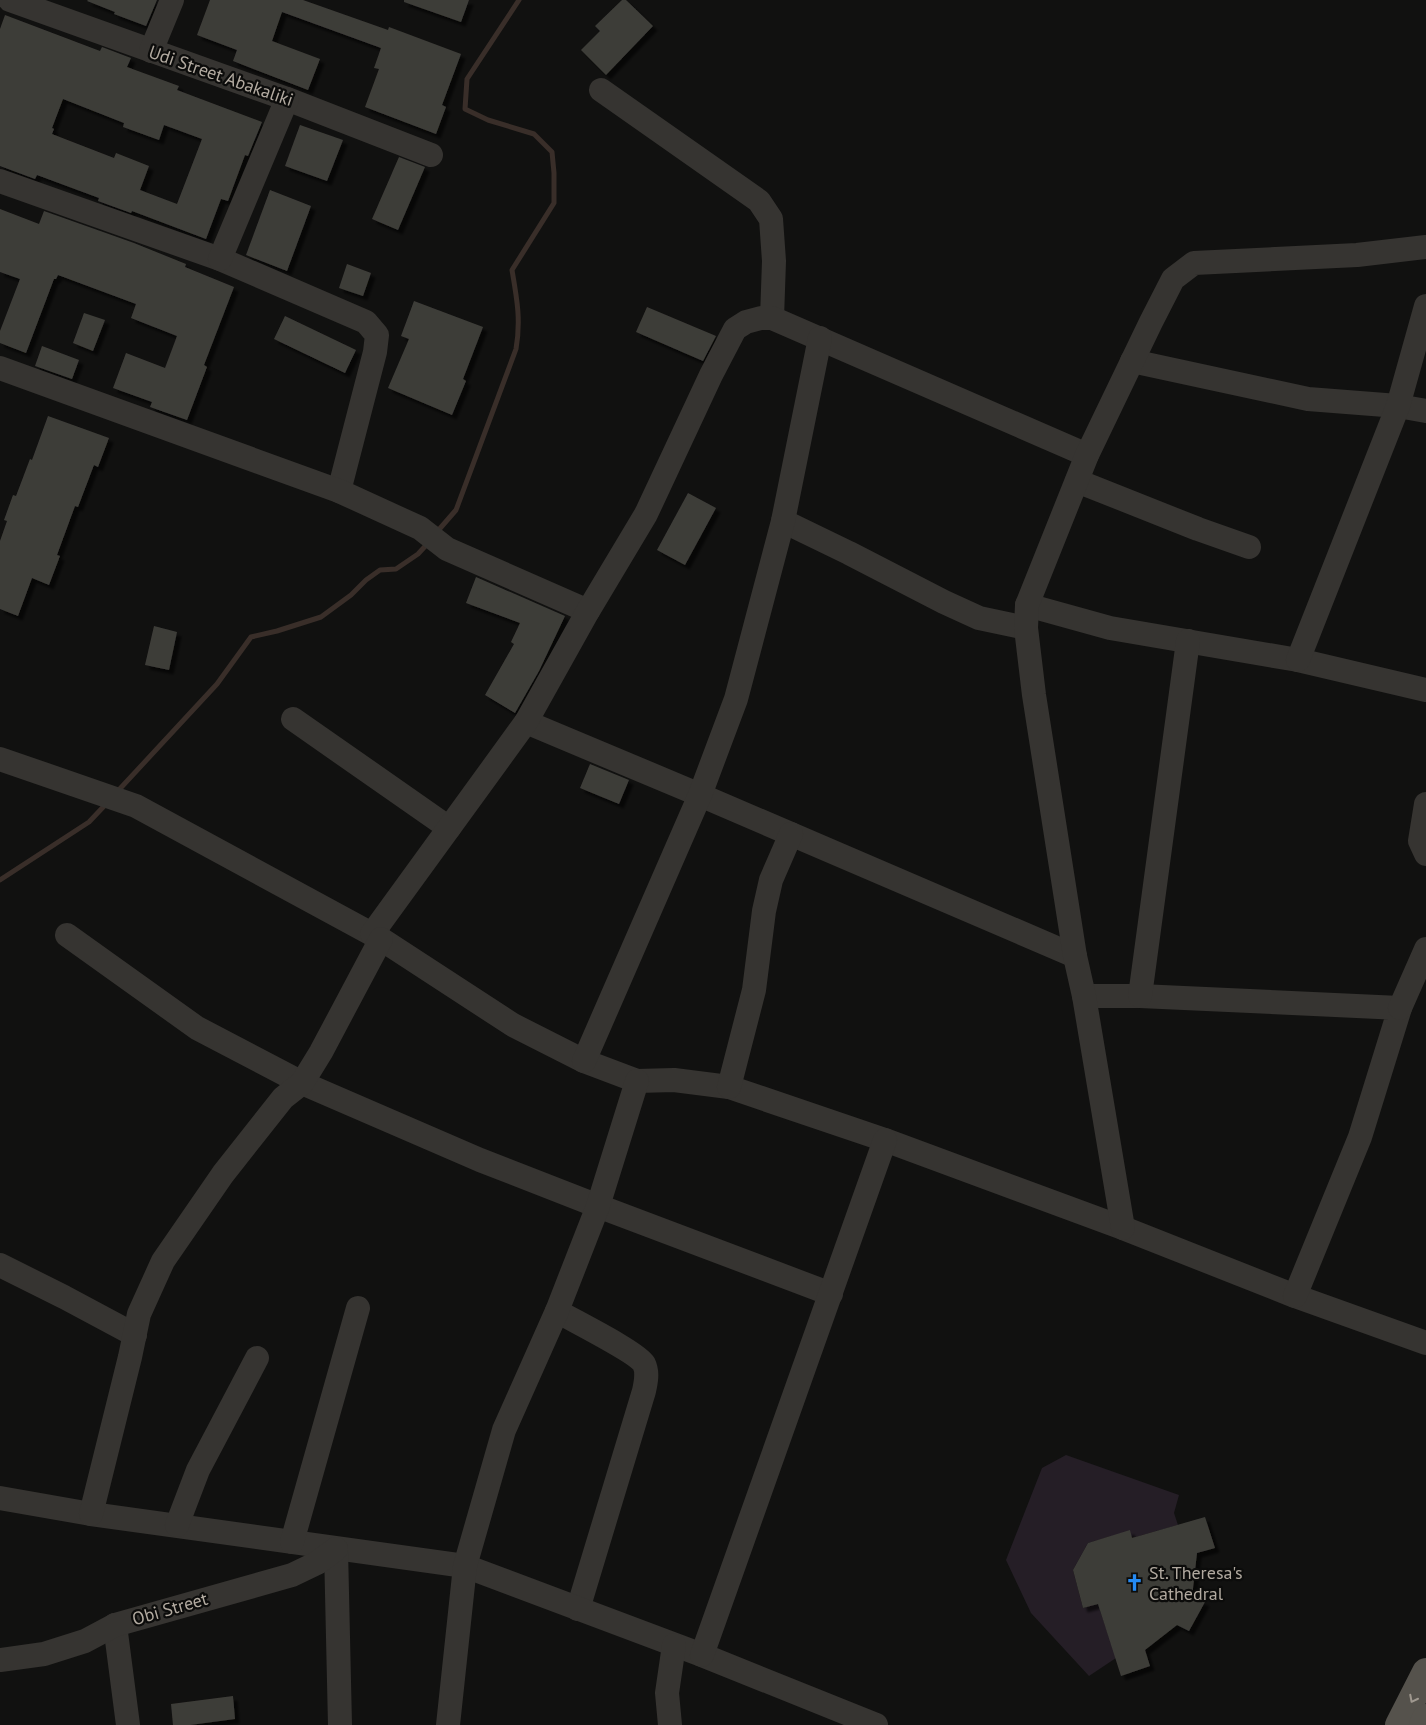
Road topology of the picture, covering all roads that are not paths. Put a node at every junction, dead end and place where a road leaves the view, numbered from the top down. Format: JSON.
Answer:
{"nodes":[{"id":1,"x":10,"y":0,"type":"edge"},
{"id":2,"x":172,"y":0,"type":"edge"},
{"id":3,"x":151,"y":51,"type":"junction"},
{"id":4,"x":601,"y":90,"type":"dead end"},
{"id":5,"x":287,"y":99,"type":"junction"},
{"id":6,"x":431,"y":155,"type":"dead end"},
{"id":7,"x":0,"y":181,"type":"edge"},
{"id":8,"x":1426,"y":247,"type":"edge"},
{"id":9,"x":220,"y":259,"type":"junction"},
{"id":10,"x":1426,"y":306,"type":"edge"},
{"id":11,"x":772,"y":318,"type":"junction"},
{"id":12,"x":820,"y":338,"type":"junction"},
{"id":13,"x":1132,"y":361,"type":"junction"},
{"id":14,"x":0,"y":368,"type":"edge"},
{"id":15,"x":1398,"y":406,"type":"junction"},
{"id":16,"x":1426,"y":410,"type":"edge"},
{"id":17,"x":1087,"y":455,"type":"junction"},
{"id":18,"x":1077,"y":481,"type":"junction"},
{"id":19,"x":339,"y":491,"type":"junction"},
{"id":20,"x":783,"y":521,"type":"junction"},
{"id":21,"x":1249,"y":547,"type":"dead end"},
{"id":22,"x":588,"y":611,"type":"junction"},
{"id":23,"x":1026,"y":617,"type":"junction"},
{"id":24,"x":1188,"y":641,"type":"junction"},
{"id":25,"x":1298,"y":660,"type":"junction"},
{"id":26,"x":1426,"y":690,"type":"edge"},
{"id":27,"x":293,"y":719,"type":"dead end"},
{"id":28,"x":526,"y":722,"type":"junction"},
{"id":29,"x":0,"y":759,"type":"edge"},
{"id":30,"x":700,"y":795,"type":"junction"},
{"id":31,"x":1426,"y":804,"type":"edge"},
{"id":32,"x":449,"y":828,"type":"junction"},
{"id":33,"x":791,"y":834,"type":"junction"},
{"id":34,"x":1426,"y":854,"type":"edge"},
{"id":35,"x":67,"y":935,"type":"dead end"},
{"id":36,"x":377,"y":936,"type":"junction"},
{"id":37,"x":1426,"y":949,"type":"edge"},
{"id":38,"x":1075,"y":956,"type":"junction"},
{"id":39,"x":1084,"y":996,"type":"junction"},
{"id":40,"x":1140,"y":996,"type":"junction"},
{"id":41,"x":1400,"y":1008,"type":"junction"},
{"id":42,"x":584,"y":1060,"type":"junction"},
{"id":43,"x":637,"y":1081,"type":"junction"},
{"id":44,"x":302,"y":1084,"type":"junction"},
{"id":45,"x":730,"y":1087,"type":"junction"},
{"id":46,"x":885,"y":1140,"type":"junction"},
{"id":47,"x":598,"y":1206,"type":"junction"},
{"id":48,"x":1123,"y":1228,"type":"junction"},
{"id":49,"x":0,"y":1265,"type":"edge"},
{"id":50,"x":830,"y":1294,"type":"junction"},
{"id":51,"x":1296,"y":1296,"type":"junction"},
{"id":52,"x":358,"y":1308,"type":"dead end"},
{"id":53,"x":557,"y":1311,"type":"junction"},
{"id":54,"x":135,"y":1335,"type":"junction"},
{"id":55,"x":1426,"y":1343,"type":"edge"},
{"id":56,"x":257,"y":1358,"type":"dead end"},
{"id":57,"x":0,"y":1498,"type":"edge"},
{"id":58,"x":91,"y":1514,"type":"junction"},
{"id":59,"x":177,"y":1525,"type":"junction"},
{"id":60,"x":292,"y":1542,"type":"junction"},
{"id":61,"x":336,"y":1549,"type":"junction"},
{"id":62,"x":465,"y":1566,"type":"junction"},
{"id":63,"x":578,"y":1609,"type":"junction"},
{"id":64,"x":115,"y":1625,"type":"junction"},
{"id":65,"x":674,"y":1645,"type":"junction"},
{"id":66,"x":702,"y":1655,"type":"junction"},
{"id":67,"x":0,"y":1660,"type":"edge"},
{"id":68,"x":1426,"y":1672,"type":"edge"},
{"id":69,"x":1426,"y":1718,"type":"edge"},
{"id":70,"x":128,"y":1725,"type":"edge"},
{"id":71,"x":340,"y":1725,"type":"edge"},
{"id":72,"x":448,"y":1725,"type":"edge"},
{"id":73,"x":670,"y":1725,"type":"edge"},
{"id":74,"x":876,"y":1725,"type":"edge"},
{"id":75,"x":1400,"y":1725,"type":"edge"},
{"id":76,"x":1423,"y":1725,"type":"edge"}],
"edges":[{"from":1,"to":3,"type":"street","name":"Udi Street Abakaliki"},
{"from":2,"to":3,"type":"street"},
{"from":3,"to":5,"type":"street","name":"Udi Street Abakaliki"},
{"from":4,"to":11,"type":"street"},
{"from":5,"to":6,"type":"street","name":"Udi Street Abakaliki"},
{"from":5,"to":9,"type":"street"},
{"from":7,"to":9,"type":"street"},
{"from":8,"to":13,"type":"street"},
{"from":9,"to":19,"type":"street"},
{"from":10,"to":15,"type":"street"},
{"from":11,"to":12,"type":"street"},
{"from":11,"to":22,"type":"street"},
{"from":12,"to":17,"type":"street"},
{"from":12,"to":20,"type":"street"},
{"from":13,"to":15,"type":"street"},
{"from":13,"to":17,"type":"street"},
{"from":14,"to":19,"type":"street"},
{"from":15,"to":16,"type":"street"},
{"from":15,"to":25,"type":"street"},
{"from":17,"to":18,"type":"street"},
{"from":18,"to":21,"type":"street"},
{"from":18,"to":23,"type":"street"},
{"from":19,"to":22,"type":"street"},
{"from":20,"to":23,"type":"street"},
{"from":20,"to":30,"type":"street"},
{"from":22,"to":28,"type":"street"},
{"from":23,"to":24,"type":"street"},
{"from":23,"to":38,"type":"street"},
{"from":24,"to":25,"type":"street"},
{"from":24,"to":40,"type":"street"},
{"from":25,"to":26,"type":"street"},
{"from":27,"to":32,"type":"street"},
{"from":28,"to":30,"type":"street"},
{"from":28,"to":32,"type":"street"},
{"from":29,"to":36,"type":"street"},
{"from":30,"to":33,"type":"street"},
{"from":30,"to":42,"type":"street"},
{"from":31,"to":34,"type":"street"},
{"from":32,"to":36,"type":"street"},
{"from":33,"to":38,"type":"street"},
{"from":33,"to":45,"type":"street"},
{"from":35,"to":44,"type":"street"},
{"from":36,"to":42,"type":"street"},
{"from":36,"to":44,"type":"street"},
{"from":37,"to":41,"type":"street"},
{"from":38,"to":39,"type":"street"},
{"from":39,"to":40,"type":"street"},
{"from":39,"to":48,"type":"street"},
{"from":40,"to":41,"type":"street"},
{"from":41,"to":51,"type":"street"},
{"from":42,"to":43,"type":"street"},
{"from":43,"to":45,"type":"street"},
{"from":43,"to":47,"type":"street"},
{"from":44,"to":47,"type":"street"},
{"from":44,"to":54,"type":"street"},
{"from":45,"to":46,"type":"street"},
{"from":46,"to":48,"type":"street"},
{"from":46,"to":50,"type":"street"},
{"from":47,"to":50,"type":"street"},
{"from":47,"to":53,"type":"street"},
{"from":48,"to":51,"type":"street"},
{"from":49,"to":54,"type":"street"},
{"from":50,"to":66,"type":"street"},
{"from":51,"to":55,"type":"street"},
{"from":52,"to":60,"type":"street"},
{"from":53,"to":62,"type":"street"},
{"from":53,"to":63,"type":"street"},
{"from":54,"to":58,"type":"street"},
{"from":56,"to":59,"type":"street"},
{"from":57,"to":58,"type":"street"},
{"from":58,"to":59,"type":"street"},
{"from":59,"to":60,"type":"street"},
{"from":60,"to":61,"type":"street"},
{"from":61,"to":62,"type":"street"},
{"from":61,"to":64,"type":"street","name":"Obi Street"},
{"from":61,"to":71,"type":"street"},
{"from":62,"to":63,"type":"street"},
{"from":62,"to":72,"type":"street"},
{"from":63,"to":65,"type":"street"},
{"from":64,"to":67,"type":"street","name":"Obi Street"},
{"from":64,"to":70,"type":"street"},
{"from":65,"to":66,"type":"street"},
{"from":65,"to":73,"type":"street"},
{"from":66,"to":74,"type":"street"},
{"from":68,"to":75,"type":"main road","one_way":true},
{"from":69,"to":76,"type":"main road"}]}
